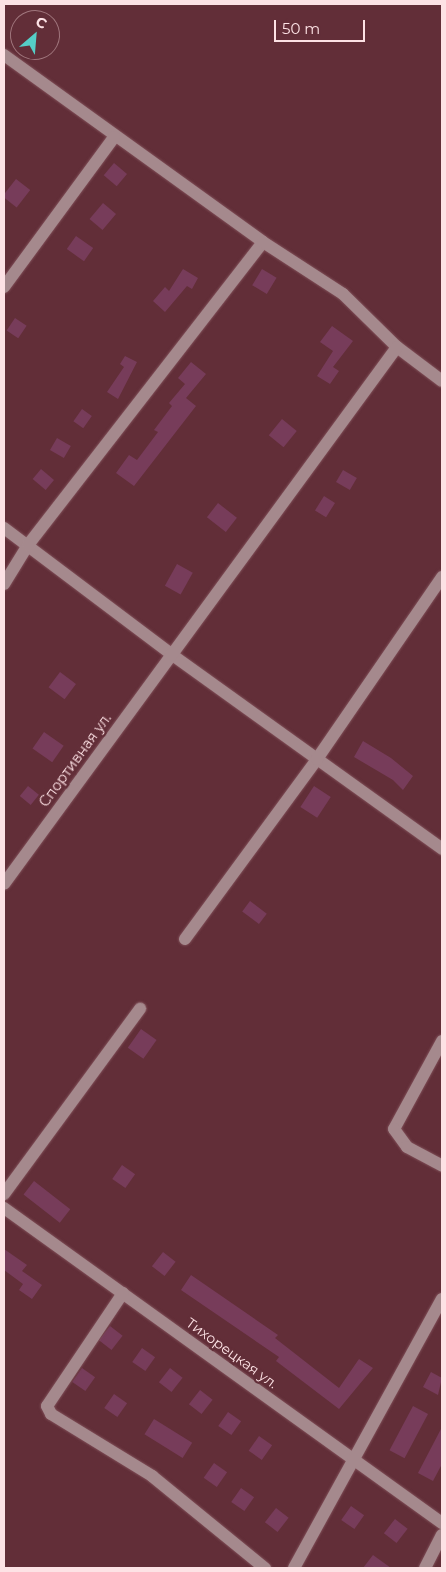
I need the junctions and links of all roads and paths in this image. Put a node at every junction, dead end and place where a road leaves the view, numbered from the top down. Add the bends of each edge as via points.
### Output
1 (4, 55) edge
2 (114, 137) junction
3 (263, 242) junction
4 (4, 287) edge
5 (398, 347) junction
6 (442, 380) edge
7 (4, 528) edge
8 (28, 545) junction
9 (442, 577) edge
10 (4, 584) edge
11 (171, 654) junction
12 (317, 759) junction
13 (442, 849) edge
14 (6, 877) edge
15 (185, 939) dead end
16 (140, 1008) dead end
17 (442, 1041) edge
18 (442, 1166) edge
19 (4, 1194) edge
20 (4, 1208) edge
21 (123, 1293) junction
22 (442, 1299) edge
23 (356, 1460) junction
24 (442, 1523) edge
25 (442, 1535) edge
26 (265, 1568) edge
27 (294, 1568) edge
28 (425, 1568) edge

1 - 2 street
2 - 3 street
2 - 4 street
3 - 5 street via 343,294
3 - 8 street
5 - 6 street
5 - 11 street, Спортивная ул.
7 - 8 street
8 - 10 street
8 - 11 street
9 - 12 street
11 - 12 street
11 - 14 street, Спортивная ул.
12 - 13 street
12 - 15 street
16 - 19 street
17 - 18 street via 394,1129 407,1147
20 - 21 street, Тихорецкая ул.
21 - 23 street, Тихорецкая ул.
21 - 26 street via 47,1406 51,1414 152,1476
22 - 23 street
23 - 24 street, Тихорецкая ул.
23 - 27 street
25 - 28 street

